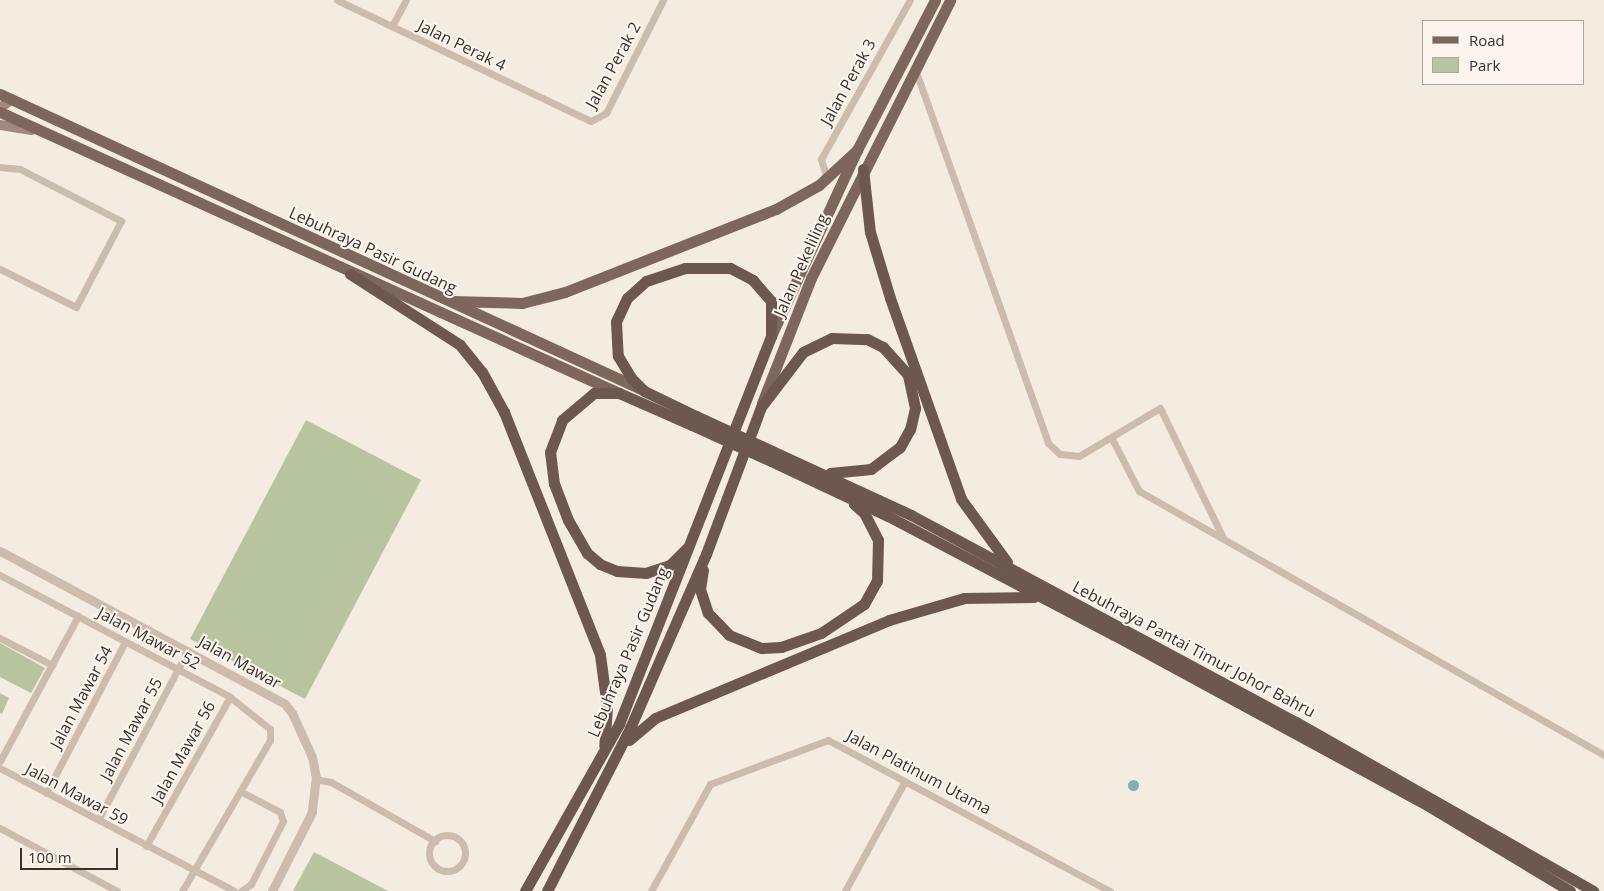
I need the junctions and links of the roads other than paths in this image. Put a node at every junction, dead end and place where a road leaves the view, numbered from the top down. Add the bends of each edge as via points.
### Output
1 (337, 0) edge
2 (406, 0) edge
3 (662, 0) edge
4 (910, 0) edge
5 (935, 0) edge
6 (950, 0) edge
7 (392, 26) junction
8 (915, 69) junction
9 (0, 94) edge
10 (11, 100) junction
11 (0, 110) edge
12 (575, 115) joint
13 (0, 125) edge
14 (40, 132) junction
15 (856, 150) junction
16 (125, 153) junction
17 (0, 167) edge
18 (118, 167) junction
19 (863, 169) junction
20 (827, 178) junction
21 (0, 269) edge
22 (350, 274) junction
23 (442, 300) junction
24 (771, 336) junction
25 (644, 391) junction
26 (619, 393) junction
27 (761, 407) junction
28 (694, 420) junction
29 (1112, 439) junction
30 (771, 456) junction
31 (816, 471) junction
32 (839, 494) junction
33 (1224, 538) junction
34 (692, 543) junction
35 (0, 550) edge
36 (706, 554) junction
37 (1017, 572) junction
38 (0, 575) edge
39 (1043, 598) junction
40 (78, 616) junction
41 (0, 638) edge
42 (125, 642) junction
43 (188, 650) junction
44 (52, 665) junction
45 (178, 669) junction
46 (230, 696) junction
47 (602, 753) junction
48 (1604, 755) edge
49 (616, 760) junction
50 (0, 761) edge
51 (0, 768) edge
52 (315, 779) junction
53 (905, 780) junction
54 (240, 791) junction
55 (46, 793) junction
56 (98, 820) junction
57 (0, 828) edge
58 (435, 841) junction
59 (146, 846) junction
60 (193, 872) junction
61 (117, 891) edge
62 (182, 891) edge
63 (234, 891) edge
64 (241, 891) edge
65 (272, 891) edge
66 (525, 891) edge
67 (547, 891) edge
68 (651, 891) edge
69 (844, 891) edge
70 (1110, 891) edge
71 (1570, 891) edge
72 (1592, 891) edge

1 - 7 street, Jalan Perak 4
2 - 7 street
3 - 12 street, Jalan Perak 2 via 603,117 590,121
4 - 20 street, Jalan Perak 3 via 821,159
5 - 15 main road, Jalan Pekeliling
6 - 8 main road, Jalan Pekeliling
7 - 12 street, Jalan Perak 4
8 - 19 main road, Jalan Pekeliling
8 - 29 street via 1048,443 1060,454 1079,456
9 - 10 main road, Lebuhraya Pasir Gudang
10 - 11 main road
10 - 16 main road, Lebuhraya Pasir Gudang
11 - 14 main road, Lebuhraya Pasir Gudang
13 - 14 main road
14 - 18 main road, Lebuhraya Pasir Gudang
15 - 20 main road
15 - 24 main road, Jalan Pekeliling
16 - 18 main road
16 - 23 main road, Lebuhraya Pasir Gudang
17 - 21 street via 20,169 121,221 76,307
18 - 22 main road, Lebuhraya Pasir Gudang
19 - 27 main road, Jalan Pekeliling via 811,278
19 - 37 highway via 870,232 961,499 981,531
20 - 23 main road via 776,209 565,292 512,304
22 - 26 main road, Lebuhraya Pasir Gudang
22 - 47 highway via 460,345 482,372 504,412 600,655 607,707
23 - 25 main road, Lebuhraya Pasir Gudang
24 - 25 highway via 771,301 741,272 700,266 652,278 624,302 615,333 622,365
24 - 34 highway, Lebuhraya Pasir Gudang
25 - 28 highway, Lebuhraya Pasir Gudang
26 - 28 highway, Lebuhraya Pasir Gudang
26 - 34 highway via 594,393 583,398 562,420 552,441 554,484 575,535 600,564 633,574 670,565
27 - 31 highway via 793,362 832,338 867,339 900,363 913,389 915,408 900,447 885,462 857,473
27 - 36 highway, Jalan Pekeliling
28 - 30 highway, Lebuhraya Pasir Gudang, bridge
29 - 33 street via 1134,488
29 - 33 street via 1160,408
30 - 31 highway, Lebuhraya Pantai Timur Johor Bahru
30 - 32 highway, Lebuhraya Pantai Timur Johor Bahru
31 - 37 highway, Lebuhraya Pantai Timur Johor Bahru
32 - 36 highway via 861,510 872,527 881,554 879,569 864,604 821,634 781,647 762,648 729,635 708,613 702,596
32 - 39 highway, Lebuhraya Pantai Timur Johor Bahru
33 - 48 street
34 - 47 highway, Lebuhraya Pasir Gudang via 619,724
35 - 43 street, Jalan Mawar
36 - 49 highway, Lebuhraya Pasir Gudang
37 - 72 highway, Lebuhraya Pantai Timur Johor Bahru via 1296,722
38 - 40 street, Jalan Mawar 52
39 - 49 highway via 983,595 941,602 889,620 655,718 639,728
39 - 71 highway, Lebuhraya Pantai Timur Johor Bahru via 1362,769
40 - 42 street, Jalan Mawar 52
40 - 44 street
41 - 44 street
42 - 45 street, Jalan Mawar 52
42 - 55 street, Jalan Mawar 54
43 - 45 street, Jalan Mawar 55
43 - 52 street, Jalan Mawar via 285,704 308,740
44 - 50 street
45 - 46 street, Jalan Mawar 52
45 - 56 street, Jalan Mawar 55
46 - 54 street, Jalan Mawar 52 via 267,725 270,740
46 - 59 street, Jalan Mawar 56
47 - 66 highway, Lebuhraya Pasir Gudang
49 - 67 highway, Lebuhraya Pasir Gudang
51 - 55 street, Jalan Mawar 59
52 - 58 street via 330,782
52 - 65 street, Jalan Mawar via 308,823
53 - 68 street, Jalan Platinum Utama via 828,740 715,780
53 - 69 street
53 - 70 street, Jalan Platinum Utama
54 - 60 street
54 - 64 street via 280,812 283,821 251,884
55 - 56 street, Jalan Mawar 59
56 - 59 street, Jalan Mawar 59
57 - 61 street
58 - 58 street via 430,853 433,866 445,872 456,869 465,846 449,835
59 - 60 street, Jalan Mawar 59
60 - 62 street
60 - 63 street, Jalan Mawar 59

